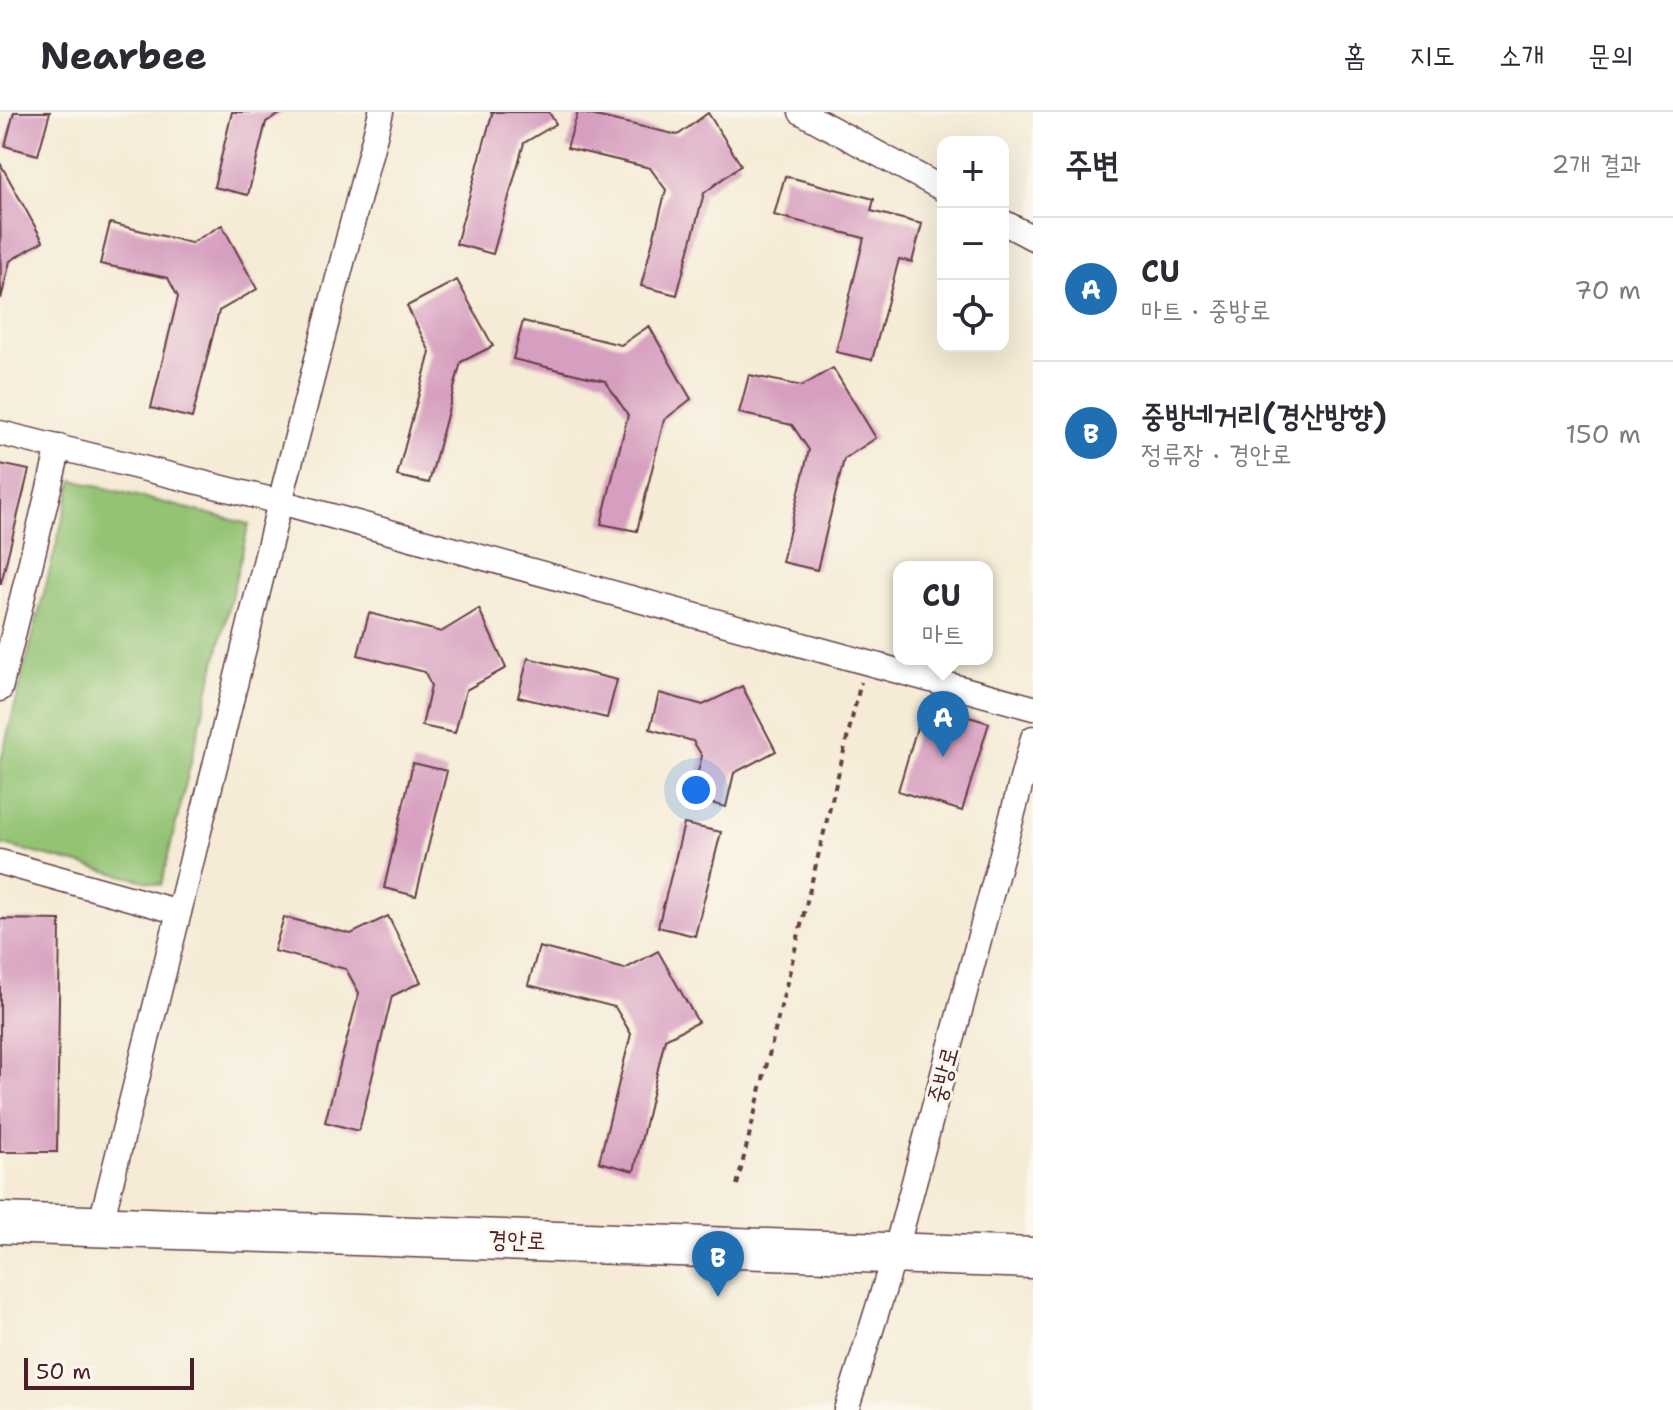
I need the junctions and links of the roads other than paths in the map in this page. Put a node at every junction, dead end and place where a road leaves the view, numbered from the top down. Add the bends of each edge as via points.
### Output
1 (381, 112) edge
2 (801, 112) edge
3 (937, 186) edge
4 (1009, 225) edge
5 (1033, 238) edge
6 (0, 433) edge
7 (59, 447) junction
8 (280, 502) junction
9 (0, 689) edge
10 (1033, 708) edge
11 (1033, 738) edge
12 (0, 862) edge
13 (179, 912) junction
14 (0, 1223) edge
15 (100, 1226) junction
16 (895, 1253) junction
17 (1033, 1258) edge
18 (846, 1410) edge

1 - 8 street
2 - 3 street
4 - 5 street
6 - 7 street
7 - 8 street
7 - 9 street
8 - 10 street
8 - 13 street
11 - 16 street, 중방로
12 - 13 street
13 - 15 street
14 - 15 main road, 경안로
15 - 16 main road, 경안로
16 - 17 main road, 경안로
16 - 18 street, 중방로

